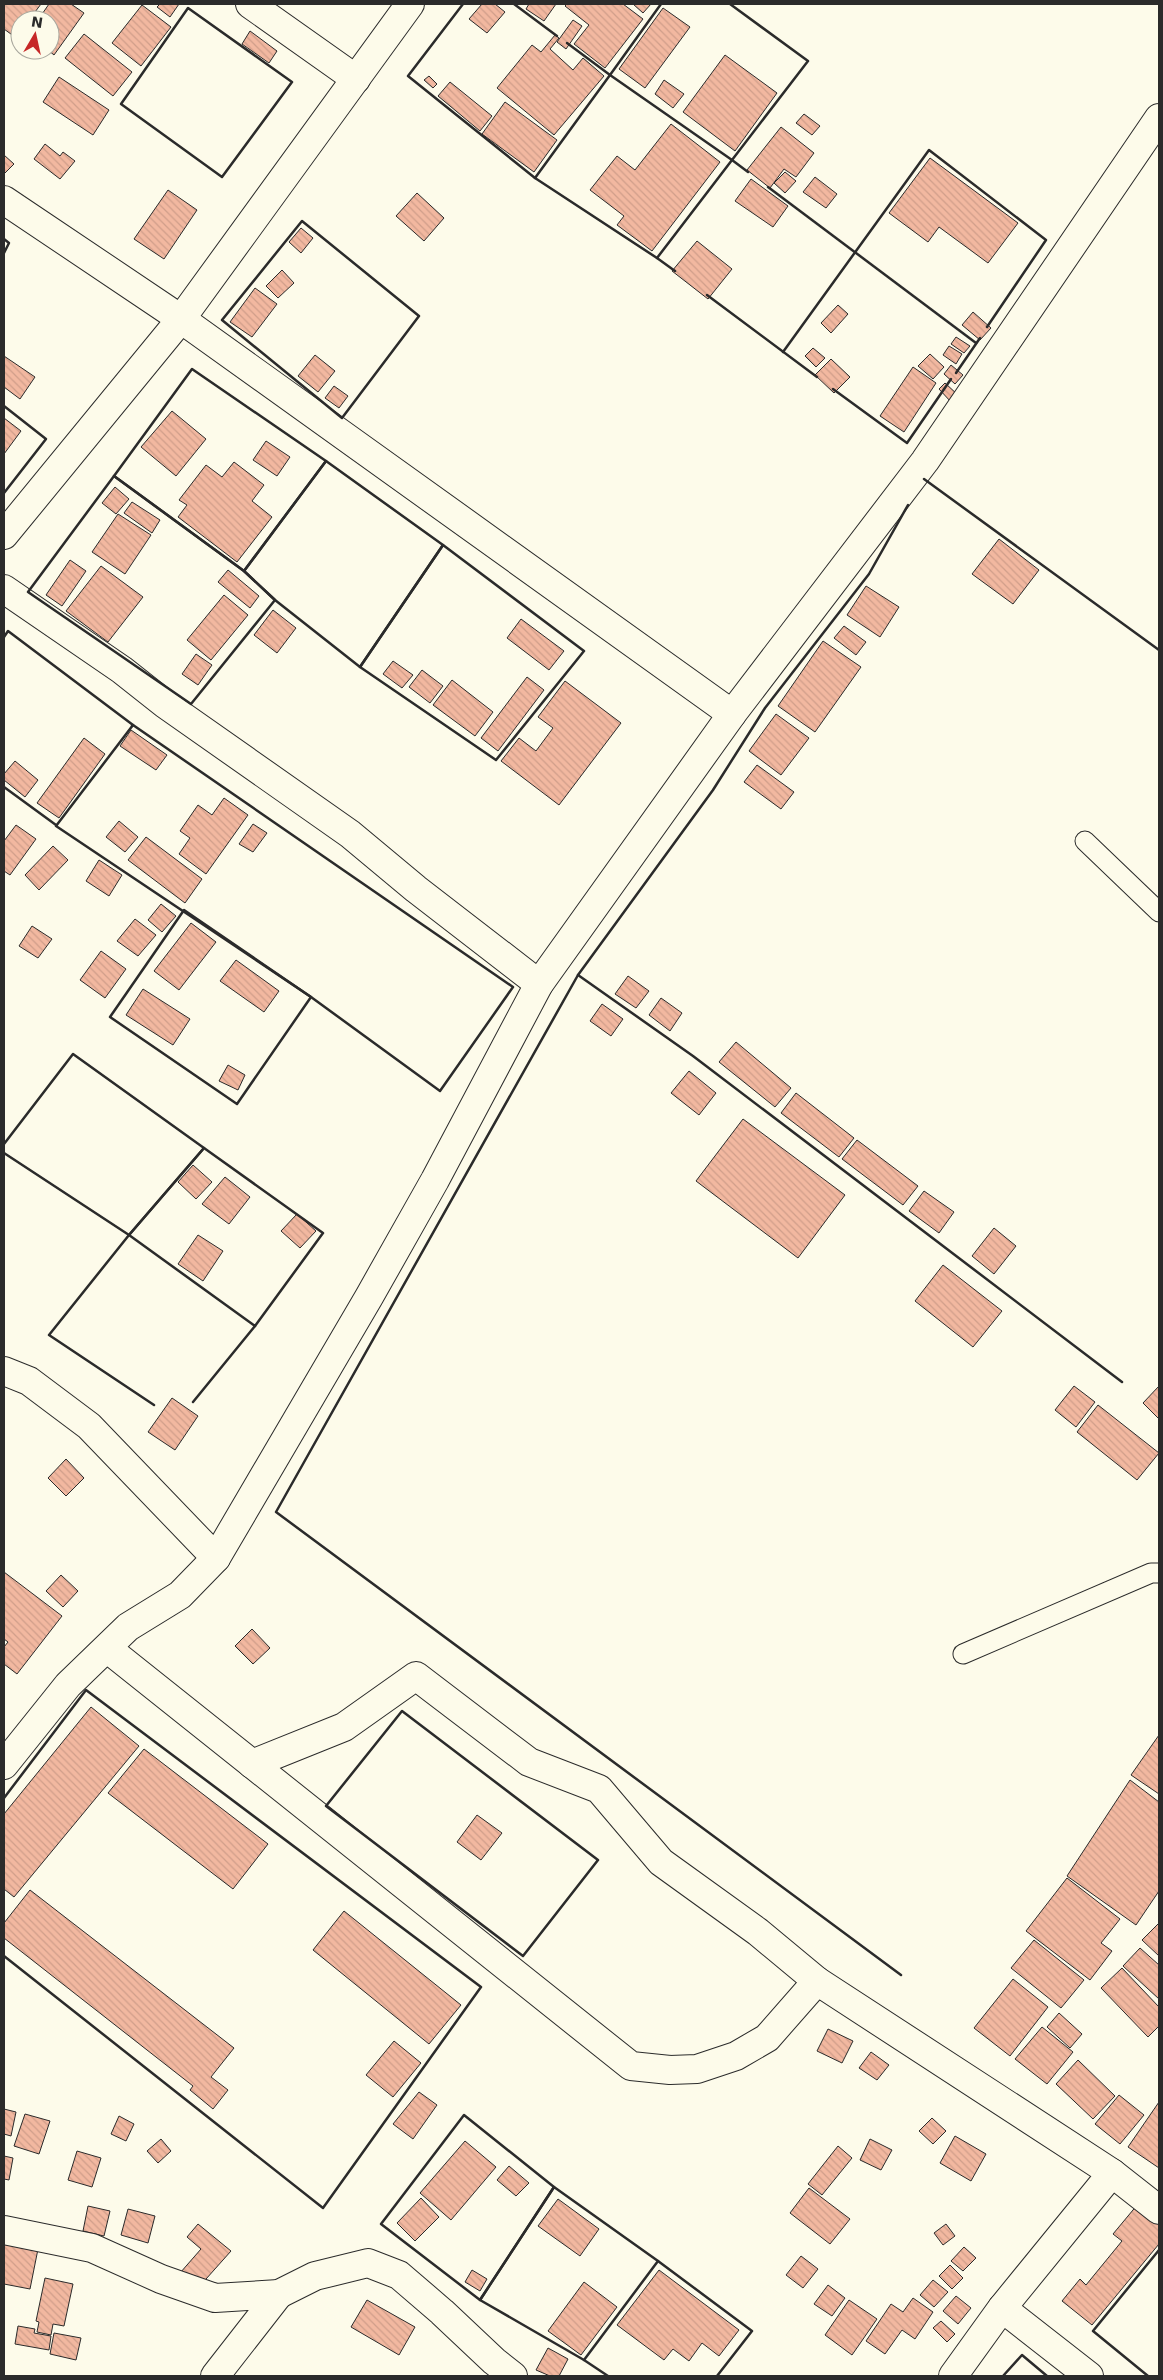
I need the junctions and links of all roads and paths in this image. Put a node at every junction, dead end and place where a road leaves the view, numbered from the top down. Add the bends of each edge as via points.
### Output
1 (250, 4) edge
2 (410, 4) edge
3 (356, 79) junction
4 (1159, 118) edge
5 (4, 200) edge
6 (181, 319) junction
7 (4, 535) edge
8 (4, 589) edge
9 (732, 714) junction
10 (1084, 841) dead end
11 (1159, 912) edge
12 (538, 984) junction
13 (4, 1370) edge
14 (216, 1558) junction
15 (1159, 1573) edge
16 (108, 1649) junction
17 (963, 1654) dead end
18 (252, 1764) junction
19 (4, 1765) edge
20 (817, 1981) junction
21 (1112, 2173) junction
22 (1159, 2210) edge
23 (4, 2230) edge
24 (279, 2294) junction
25 (1002, 2308) junction
26 (215, 2376) edge
27 (513, 2376) edge
28 (953, 2376) edge
29 (1089, 2376) edge

1 - 3 street
2 - 3 street
3 - 6 street
4 - 9 street via 925,461
5 - 6 street
6 - 7 street
6 - 9 street
8 - 12 street via 350,834
9 - 12 street
10 - 11 lane
12 - 14 street via 369,1298
13 - 14 street via 29,1381 89,1426
14 - 16 street via 180,1595 128,1627
15 - 17 lane via 1151,1573
16 - 18 street
16 - 19 street via 68,1684
18 - 20 street via 344,1727 416,1676 529,1762 600,1788 661,1862 758,1932
18 - 20 street via 631,2066 697,2069 736,2056 767,2038
20 - 21 street
21 - 22 street
21 - 25 street
23 - 24 street via 92,2248 161,2279 215,2298
24 - 26 street
24 - 27 street via 315,2276 368,2263 399,2275
25 - 28 street
25 - 29 street

